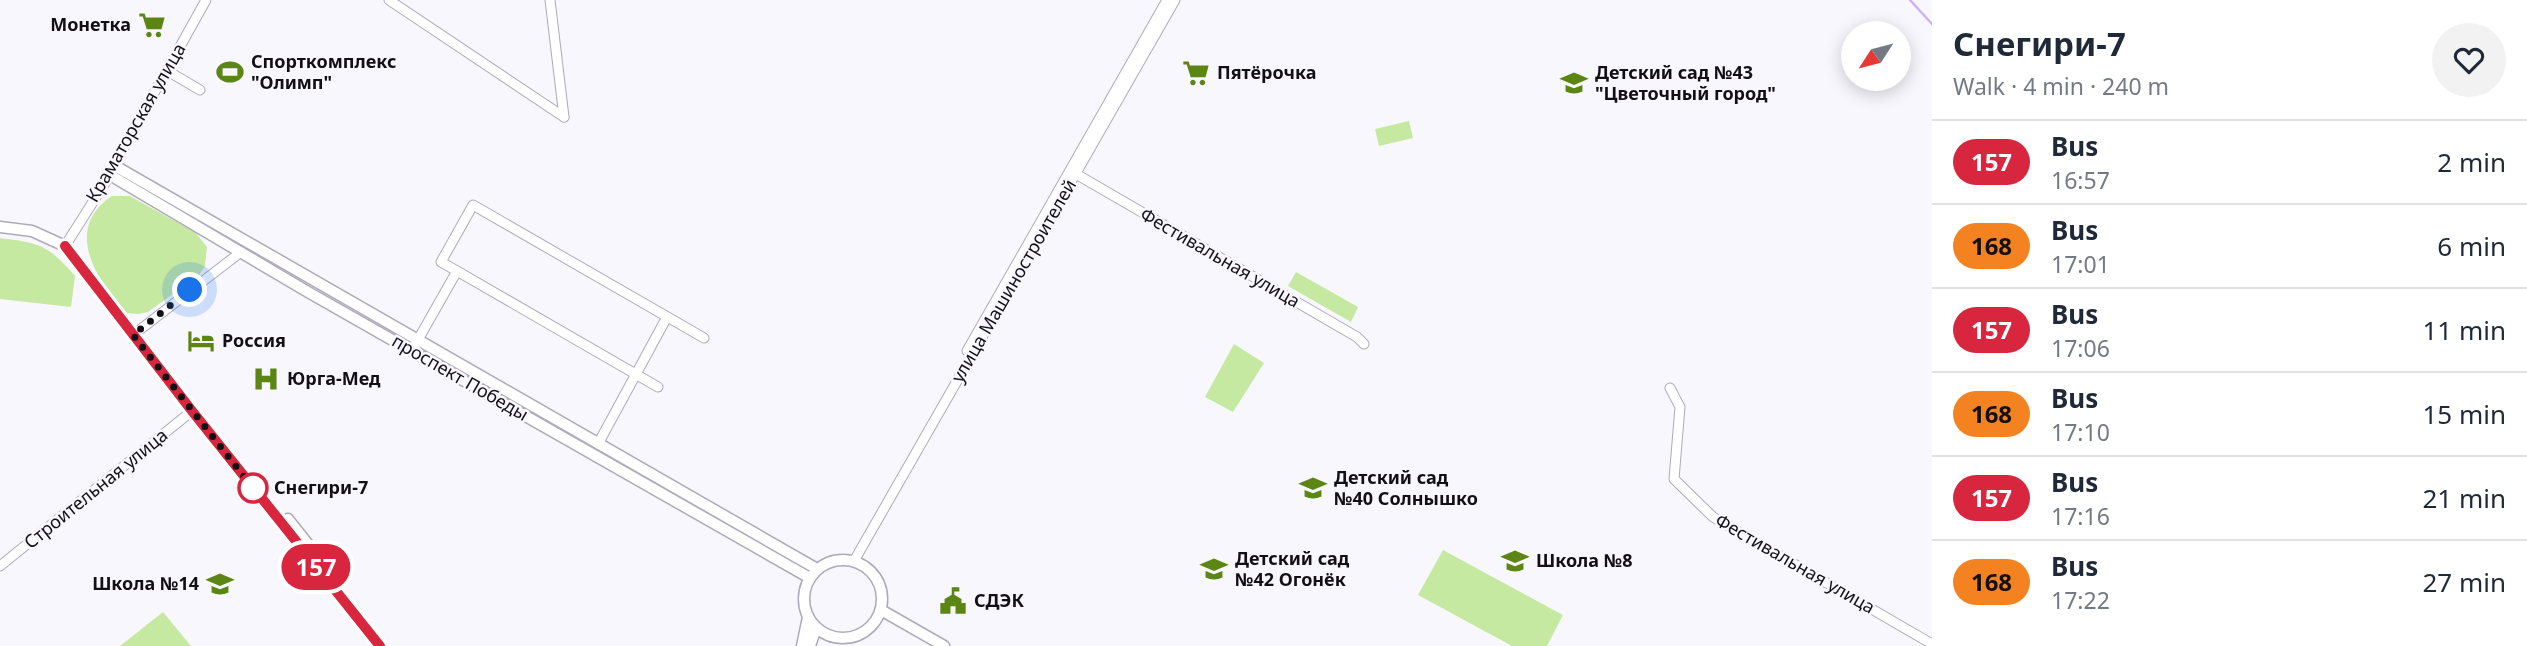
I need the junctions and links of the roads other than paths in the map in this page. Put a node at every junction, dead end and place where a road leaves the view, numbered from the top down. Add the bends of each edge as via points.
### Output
1 (206, 0) edge
2 (389, 0) edge
3 (550, 0) edge
4 (1167, 0) edge
5 (1175, 0) edge
6 (166, 70) junction
7 (200, 90) dead end
8 (113, 170) junction
9 (1076, 174) junction
10 (0, 227) edge
11 (65, 246) junction
12 (243, 247) junction
13 (457, 271) junction
14 (667, 317) junction
15 (135, 333) junction
16 (704, 338) dead end
17 (1364, 344) dead end
18 (415, 345) junction
19 (636, 374) junction
20 (658, 387) dead end
21 (1670, 388) dead end
22 (192, 411) junction
23 (598, 444) junction
24 (851, 561) junction
25 (0, 566) edge
26 (813, 574) junction
27 (880, 613) junction
28 (808, 617) junction
29 (816, 628) junction
30 (1932, 644) edge
31 (380, 646) edge
32 (388, 646) edge
33 (803, 646) edge
34 (810, 646) edge
35 (931, 646) edge
36 (944, 646) edge

1 - 6 street, Краматорская улица
2 - 3 street via 564,117
4 - 24 street
5 - 9 street, улица Машиностроителей
6 - 7 street
6 - 8 street, Краматорская улица
8 - 11 street, Краматорская улица
8 - 12 main road, проспект Победы
9 - 17 street, Фестивальная улица
9 - 24 street, улица Машиностроителей
10 - 11 main road via 32,231
11 - 15 main road
12 - 15 street
12 - 18 main road, проспект Победы
13 - 14 street via 441,262 473,205
13 - 18 street
13 - 19 street
14 - 16 street
14 - 19 street
15 - 22 main road
15 - 32 main road
18 - 23 main road
18 - 26 main road, проспект Победы
19 - 20 street
19 - 23 street
21 - 30 street, Фестивальная улица via 1680,407 1674,479 1698,504
22 - 25 street, Строительная улица
22 - 31 main road
23 - 26 main road
24 - 26 main road via 827,563
24 - 27 main road via 873,573 879,583
26 - 28 main road via 805,591
27 - 29 main road via 873,626 851,638 826,635
27 - 35 main road
27 - 36 main road
28 - 29 main road
28 - 33 main road
29 - 34 main road

